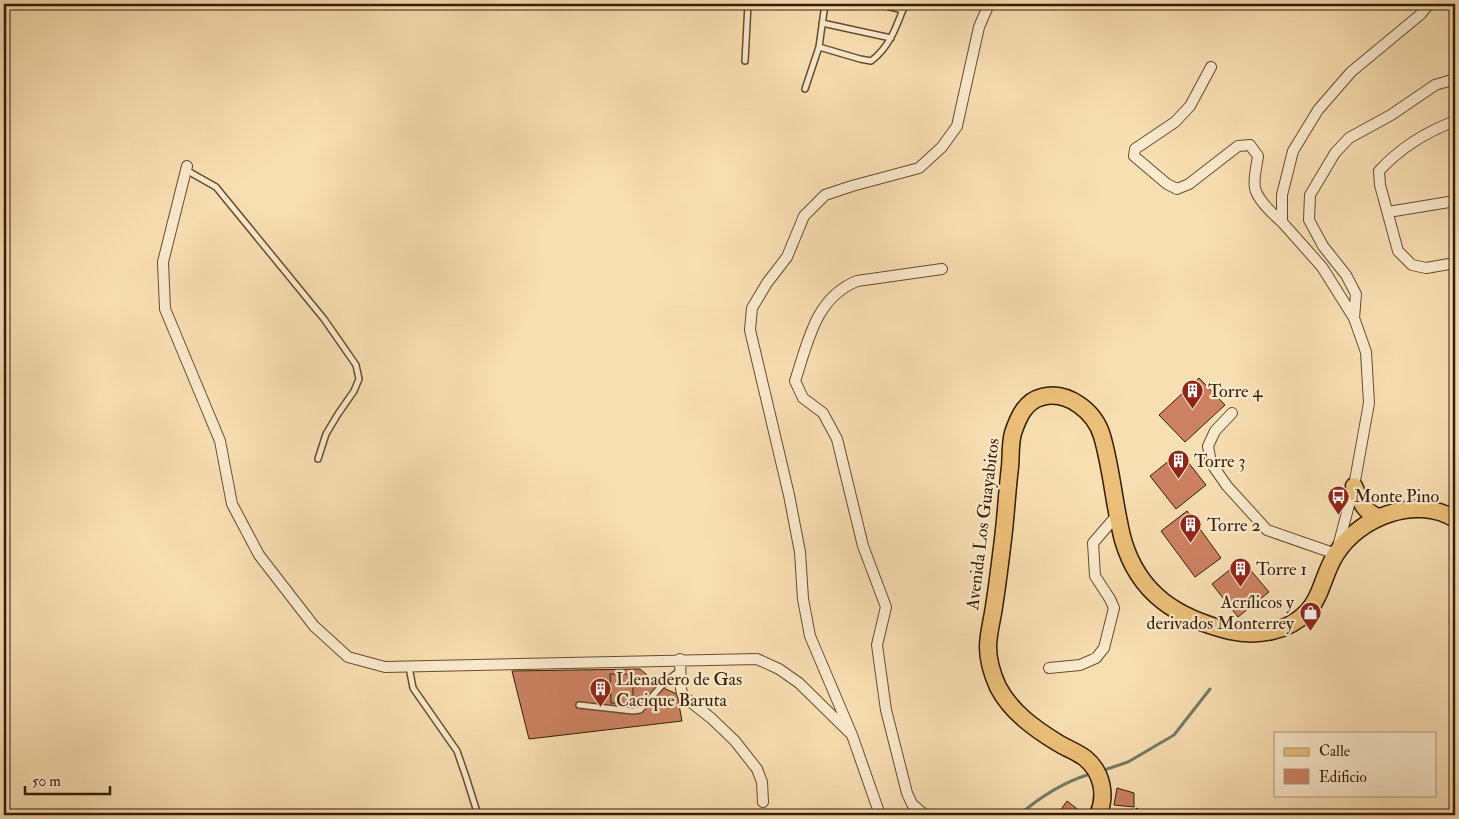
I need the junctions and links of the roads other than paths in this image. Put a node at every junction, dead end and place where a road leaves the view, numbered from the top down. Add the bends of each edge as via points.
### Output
1 (748, 4) edge
2 (825, 4) edge
3 (878, 4) edge
4 (905, 4) edge
5 (989, 4) edge
6 (1429, 4) edge
7 (903, 10) junction
8 (822, 23) junction
9 (891, 38) junction
10 (819, 47) junction
11 (745, 61) dead end
12 (1212, 67) dead end
13 (1455, 79) edge
14 (805, 89) dead end
15 (1455, 120) edge
16 (186, 168) joint
17 (1455, 201) edge
18 (1388, 212) junction
19 (1282, 222) junction
20 (1455, 263) edge
21 (942, 269) dead end
22 (1354, 318) junction
23 (1232, 413) dead end
24 (318, 460) dead end
25 (1354, 486) junction
26 (1118, 514) junction
27 (1378, 517) junction
28 (1455, 518) edge
29 (1336, 554) junction
30 (680, 659) junction
31 (408, 666) junction
32 (1048, 668) dead end
33 (679, 671) junction
34 (579, 705) dead end
35 (1455, 716) edge
36 (1455, 732) edge
37 (852, 735) junction
38 (763, 802) dead end
39 (478, 815) edge
40 (880, 815) edge
41 (925, 815) edge
42 (1098, 815) edge

1 - 11 lane
2 - 8 lane
3 - 7 lane
4 - 7 lane
5 - 37 street via 978,27 957,126 942,147 919,168 825,195 804,216 787,257 752,308 750,330 789,495 810,636
6 - 19 street via 1351,72 1318,110 1293,151 1282,195
7 - 9 lane
8 - 9 lane
8 - 10 lane
9 - 10 lane via 871,61
10 - 14 lane
12 - 19 street via 1190,106 1174,122 1135,149 1134,156 1177,189 1189,184 1238,146 1250,145 1258,156 1255,187
13 - 22 street via 1435,84 1349,138 1310,195 1309,220 1356,294
15 - 18 street via 1415,140 1391,157 1379,171
16 - 24 lane via 216,187 324,319 356,366 359,379 326,434
16 - 31 street via 163,262 165,309 220,441 232,504 259,555 314,626 348,657 385,667
17 - 18 street
18 - 20 street via 1398,251 1412,265 1426,268
19 - 22 street via 1322,267
21 - 41 street via 857,281 846,286 829,300 812,327 795,380 803,398 823,414 837,440 863,546 886,608 877,645 886,710 907,794 912,804
22 - 25 street via 1366,352 1368,403
23 - 29 street via 1208,446 1211,463 1227,486 1267,530
25 - 27 main road via 1362,506
25 - 29 street
26 - 29 main road, Avenida Los Guayabitos via 1134,566 1158,598 1197,622 1234,632 1270,632 1295,622 1309,610
26 - 32 street via 1093,543 1095,576 1114,608 1104,648 1096,658 1080,665
26 - 42 main road, Avenida Los Guayabitos via 1100,428 1092,417 1072,400 1058,396 1029,402 1012,435 988,647 998,686 1007,702 1038,730 1085,758 1096,770 1102,792
27 - 28 main road, Avenida Los Guayabitos via 1413,510 1441,512
27 - 29 main road, Avenida Los Guayabitos via 1361,528
30 - 31 street
30 - 33 street
30 - 37 street via 757,658 799,683
31 - 39 lane via 413,688 457,751
33 - 34 lane via 640,710
33 - 38 street via 683,696 735,742 757,769 762,782
35 - 36 street
37 - 40 street

